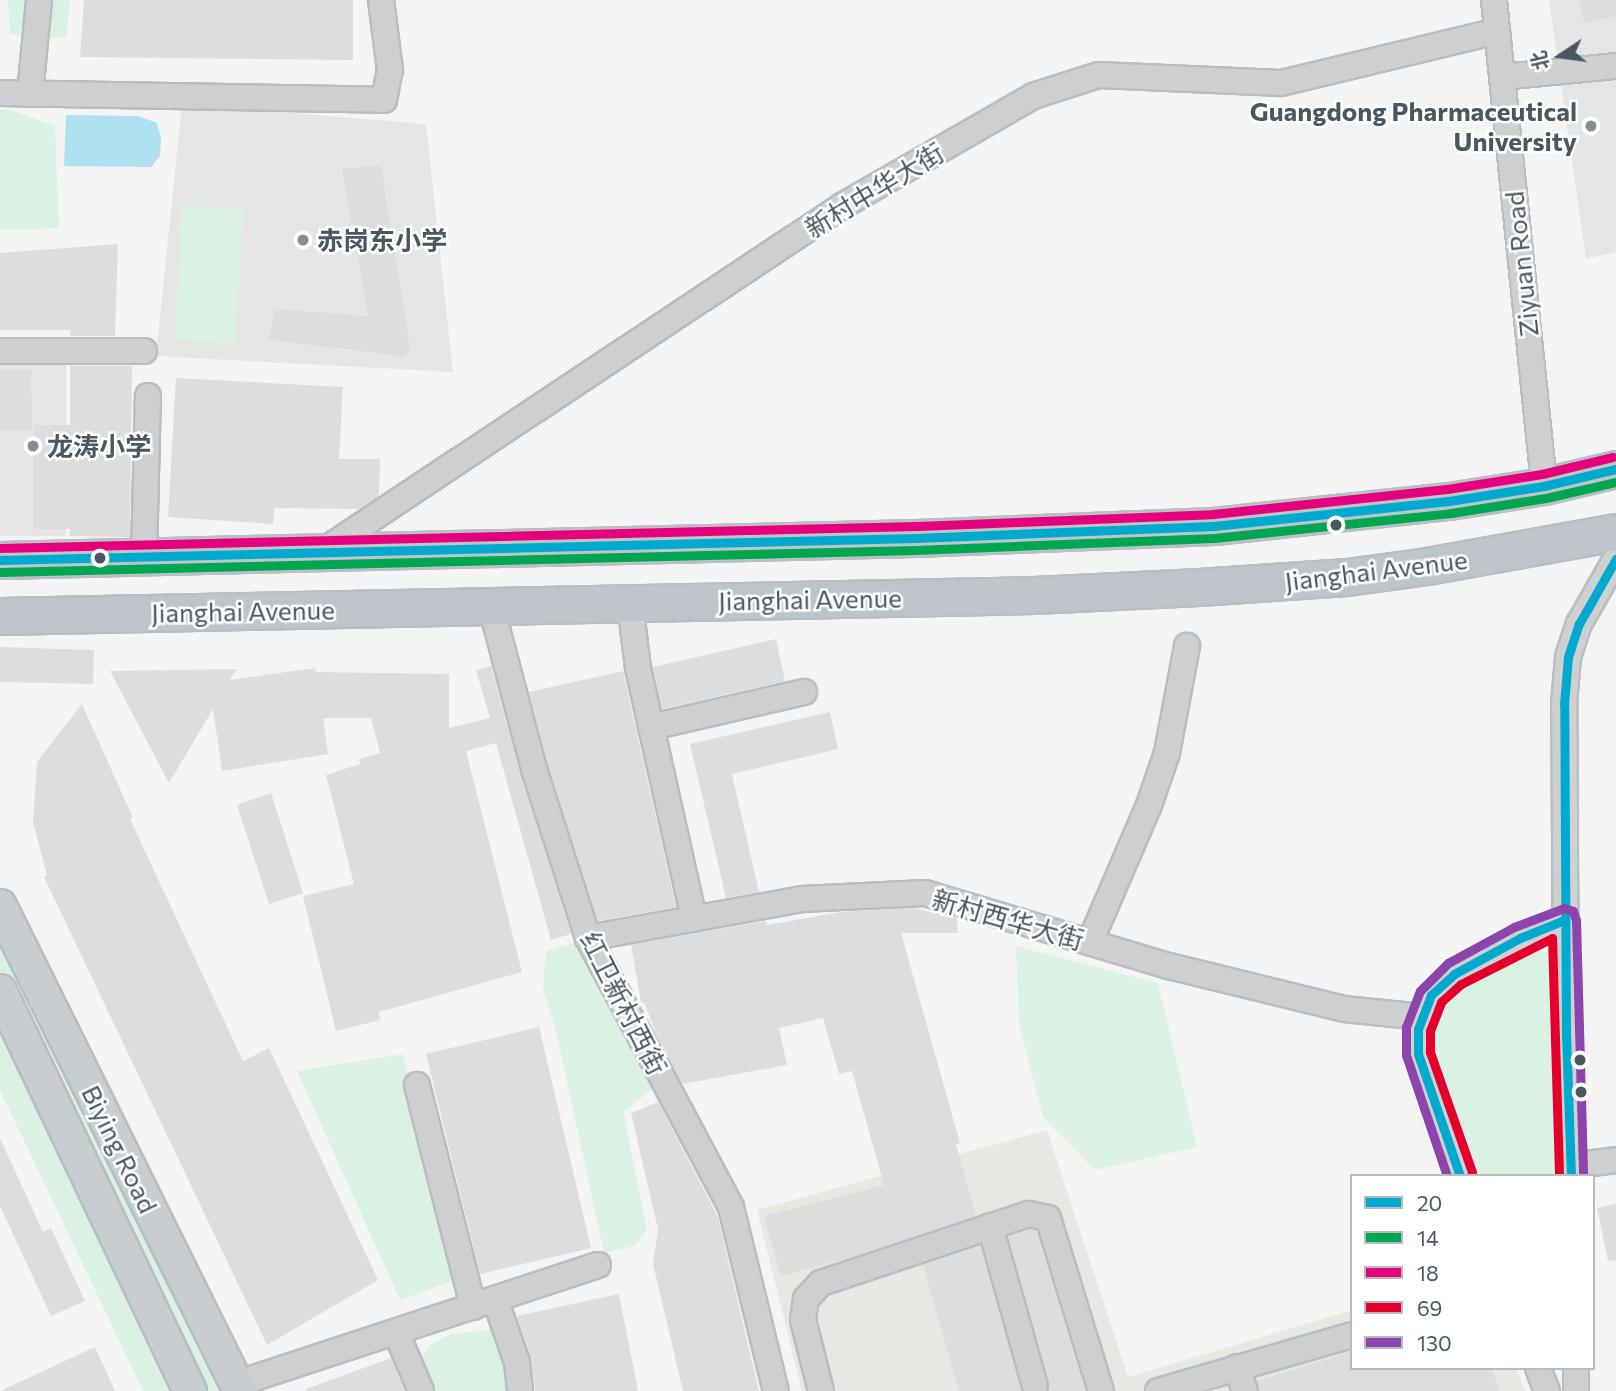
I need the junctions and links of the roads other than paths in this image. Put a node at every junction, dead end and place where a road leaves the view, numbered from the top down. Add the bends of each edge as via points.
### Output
1 (39, 0) edge
2 (381, 0) edge
3 (1494, 0) edge
4 (1497, 32) junction
5 (1616, 66) edge
6 (1502, 77) junction
7 (0, 93) edge
8 (30, 94) junction
9 (0, 351) edge
10 (144, 351) dead end
11 (148, 396) dead end
12 (1616, 469) edge
13 (1544, 486) junction
14 (1616, 532) edge
15 (323, 551) junction
16 (144, 557) junction
17 (1616, 559) edge
18 (0, 560) edge
19 (630, 603) junction
20 (491, 606) junction
21 (0, 616) edge
22 (1187, 646) dead end
23 (804, 692) dead end
24 (651, 727) junction
25 (0, 906) edge
26 (694, 919) junction
27 (1564, 920) junction
28 (588, 937) junction
29 (1090, 942) junction
30 (0, 992) edge
31 (1423, 1017) junction
32 (417, 1085) dead end
33 (1616, 1160) edge
34 (1571, 1171) edge
35 (1459, 1174) edge
36 (990, 1226) junction
37 (598, 1265) dead end
38 (484, 1303) junction
39 (396, 1332) junction
40 (1350, 1336) edge
41 (1237, 1367) junction
42 (1539, 1370) edge
43 (1576, 1370) edge
44 (1035, 1387) dead end
45 (238, 1388) edge
46 (190, 1391) edge
47 (421, 1391) edge
48 (520, 1391) edge
49 (776, 1391) edge
50 (821, 1391) edge
51 (1101, 1391) edge
52 (1158, 1391) edge
53 (1245, 1391) edge
54 (1547, 1391) edge
55 (1576, 1391) edge

1 - 8 street
2 - 8 street via 390,70 384,100
3 - 4 street, Ziyuan Road
4 - 6 street, Ziyuan Road
4 - 15 street, 新村中华大街 via 1281,83 1099,75 1032,96 842,206
5 - 6 street
6 - 13 street, Ziyuan Road
7 - 8 street
9 - 10 street
11 - 16 street
12 - 13 highway
13 - 15 highway via 1357,513 1201,527
14 - 19 highway, Jianghai Avenue via 1333,578 1034,595
15 - 16 highway
16 - 18 highway
17 - 27 street via 1587,607 1568,657
19 - 20 highway, Jianghai Avenue
19 - 24 street
20 - 21 highway, Jianghai Avenue
20 - 28 street, 红卫新村西街 via 535,772
22 - 29 street via 1167,753
23 - 24 street
24 - 26 street
25 - 45 main road, Biying Road
26 - 28 street, 新村西华大街
26 - 29 street, 新村西华大街 via 802,900 925,893
27 - 31 street via 1454,974 1431,995
27 - 34 street
28 - 49 street, 红卫新村西街 via 731,1207
29 - 31 street, 新村西华大街 via 1344,1009
30 - 46 main road, Biying Road
31 - 35 street via 1418,1054
32 - 38 street
33 - 34 street
36 - 44 street
36 - 50 street via 837,1277 812,1291 803,1320
36 - 51 street via 1029,1214 1048,1218
37 - 38 street
38 - 39 street
38 - 48 street via 517,1362
39 - 45 street
39 - 47 street
40 - 41 street
41 - 52 street
41 - 53 street
42 - 54 street
43 - 55 street

